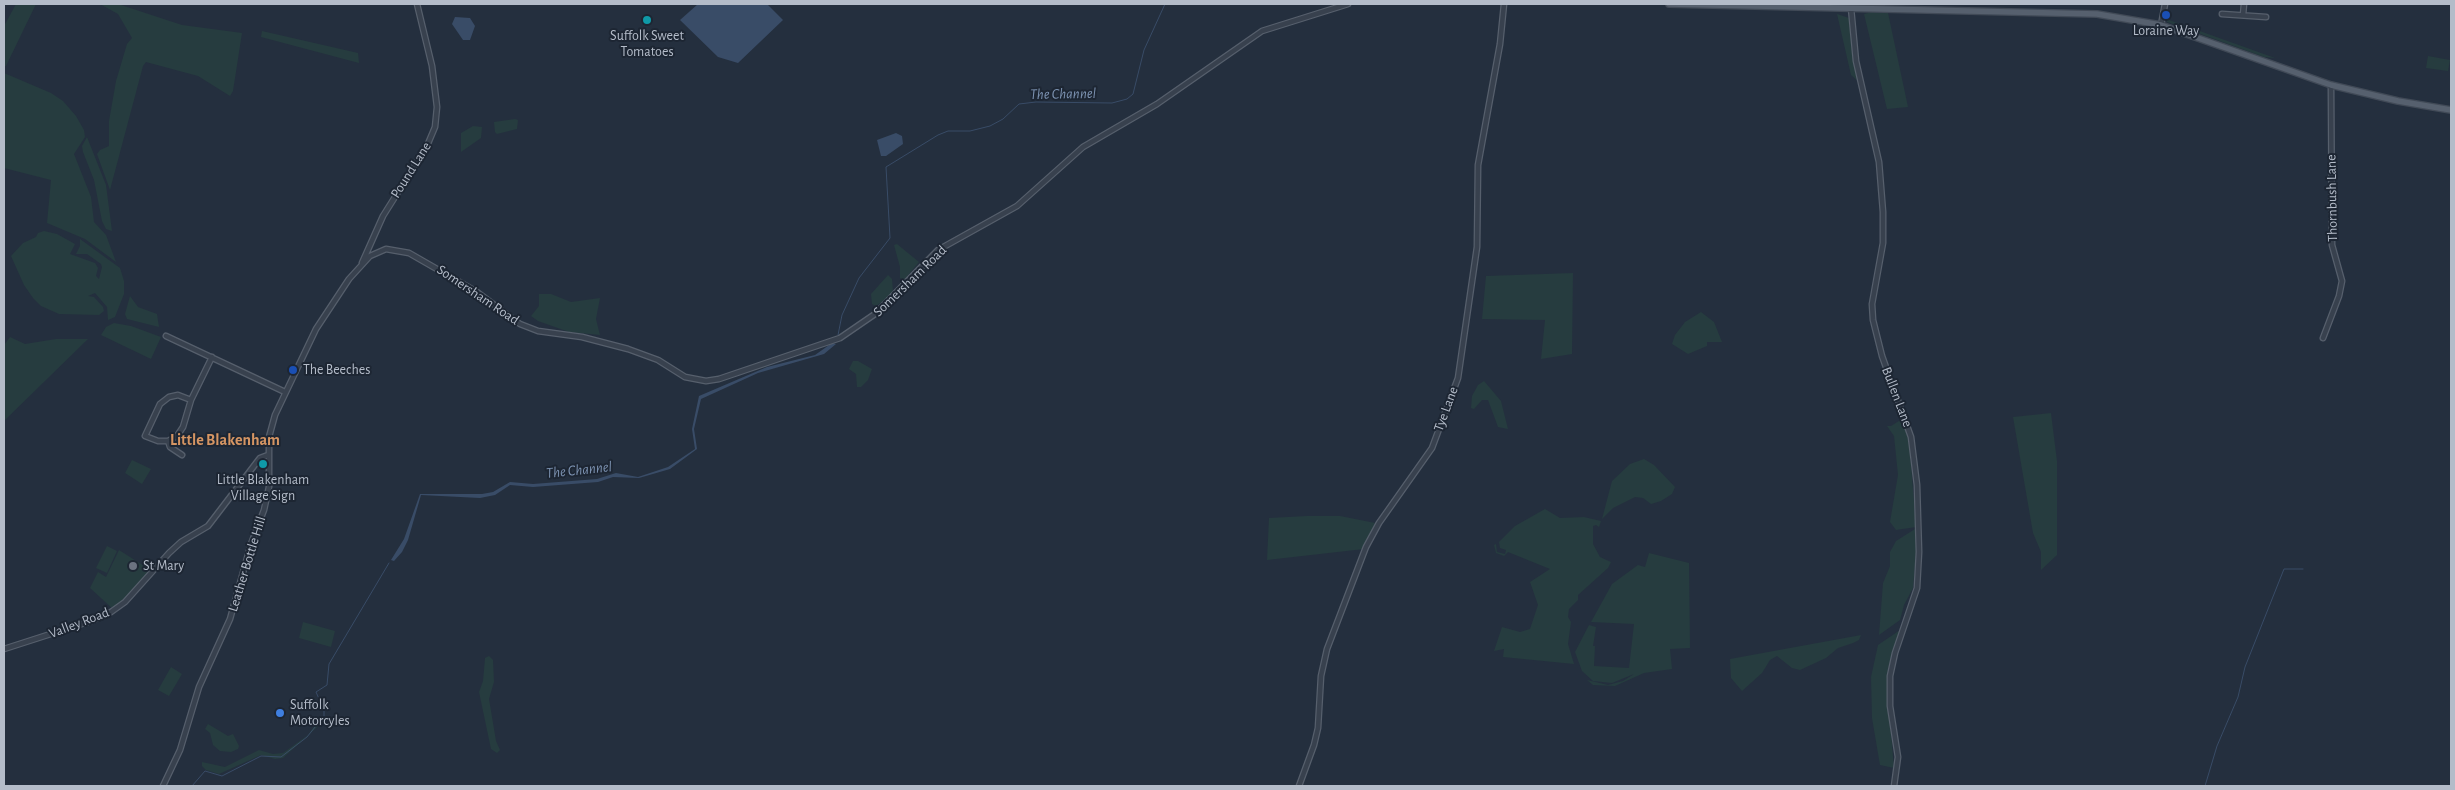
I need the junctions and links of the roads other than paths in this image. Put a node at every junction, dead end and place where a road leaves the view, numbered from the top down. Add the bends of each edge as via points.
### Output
1 (417, 4) edge
2 (1348, 4) edge
3 (1504, 4) edge
4 (1670, 4) edge
5 (2165, 4) edge
6 (2244, 4) edge
7 (1851, 8) junction
8 (2222, 14) dead end
9 (2243, 15) junction
10 (2266, 17) dead end
11 (2161, 25) junction
12 (2331, 85) junction
13 (2451, 110) edge
14 (370, 243) junction
15 (379, 251) junction
16 (362, 264) junction
17 (166, 336) dead end
18 (2323, 338) dead end
19 (212, 357) junction
20 (285, 392) junction
21 (191, 400) junction
22 (168, 441) junction
23 (182, 455) dead end
24 (268, 455) junction
25 (4, 649) edge
26 (163, 786) edge
27 (1299, 786) edge
28 (1894, 786) edge

1 - 14 street, Pound Lane via 432,66 437,108 435,127
2 - 15 street, Somersham Road via 1262,31 1157,104 1083,147 1017,206 938,250 875,314 840,338 719,379 706,381 685,377 658,360 628,348 527,327 419,257 401,250
3 - 27 street, Tye Lane via 1478,165 1477,247 1458,378 1432,448 1366,547 1327,649 1321,676 1318,728
4 - 7 main road
5 - 11 street
6 - 9 street
7 - 11 main road via 2073,12
7 - 28 street, Bullen Lane via 1856,61 1878,162 1883,212 1884,234 1872,304 1873,320 1882,356 1911,437 1917,485 1917,588 1895,652 1890,684 1898,757
8 - 9 street
9 - 10 street
11 - 12 main road
12 - 13 main road
12 - 18 street, Thornbush Lane via 2332,245 2342,281
14 - 15 street
14 - 16 street, Pound Lane
15 - 16 street
16 - 20 street, Leather Bottle Hill via 316,329
17 - 19 street
19 - 20 street
19 - 21 street
20 - 24 street, Leather Bottle Hill via 270,432
21 - 22 street via 183,427
21 - 22 street via 178,395 160,404 145,436
22 - 23 street via 170,447
24 - 25 street, Valley Road via 260,458 208,526 181,542 112,612
24 - 26 street, Leather Bottle Hill via 266,502 234,607 199,688 180,750

